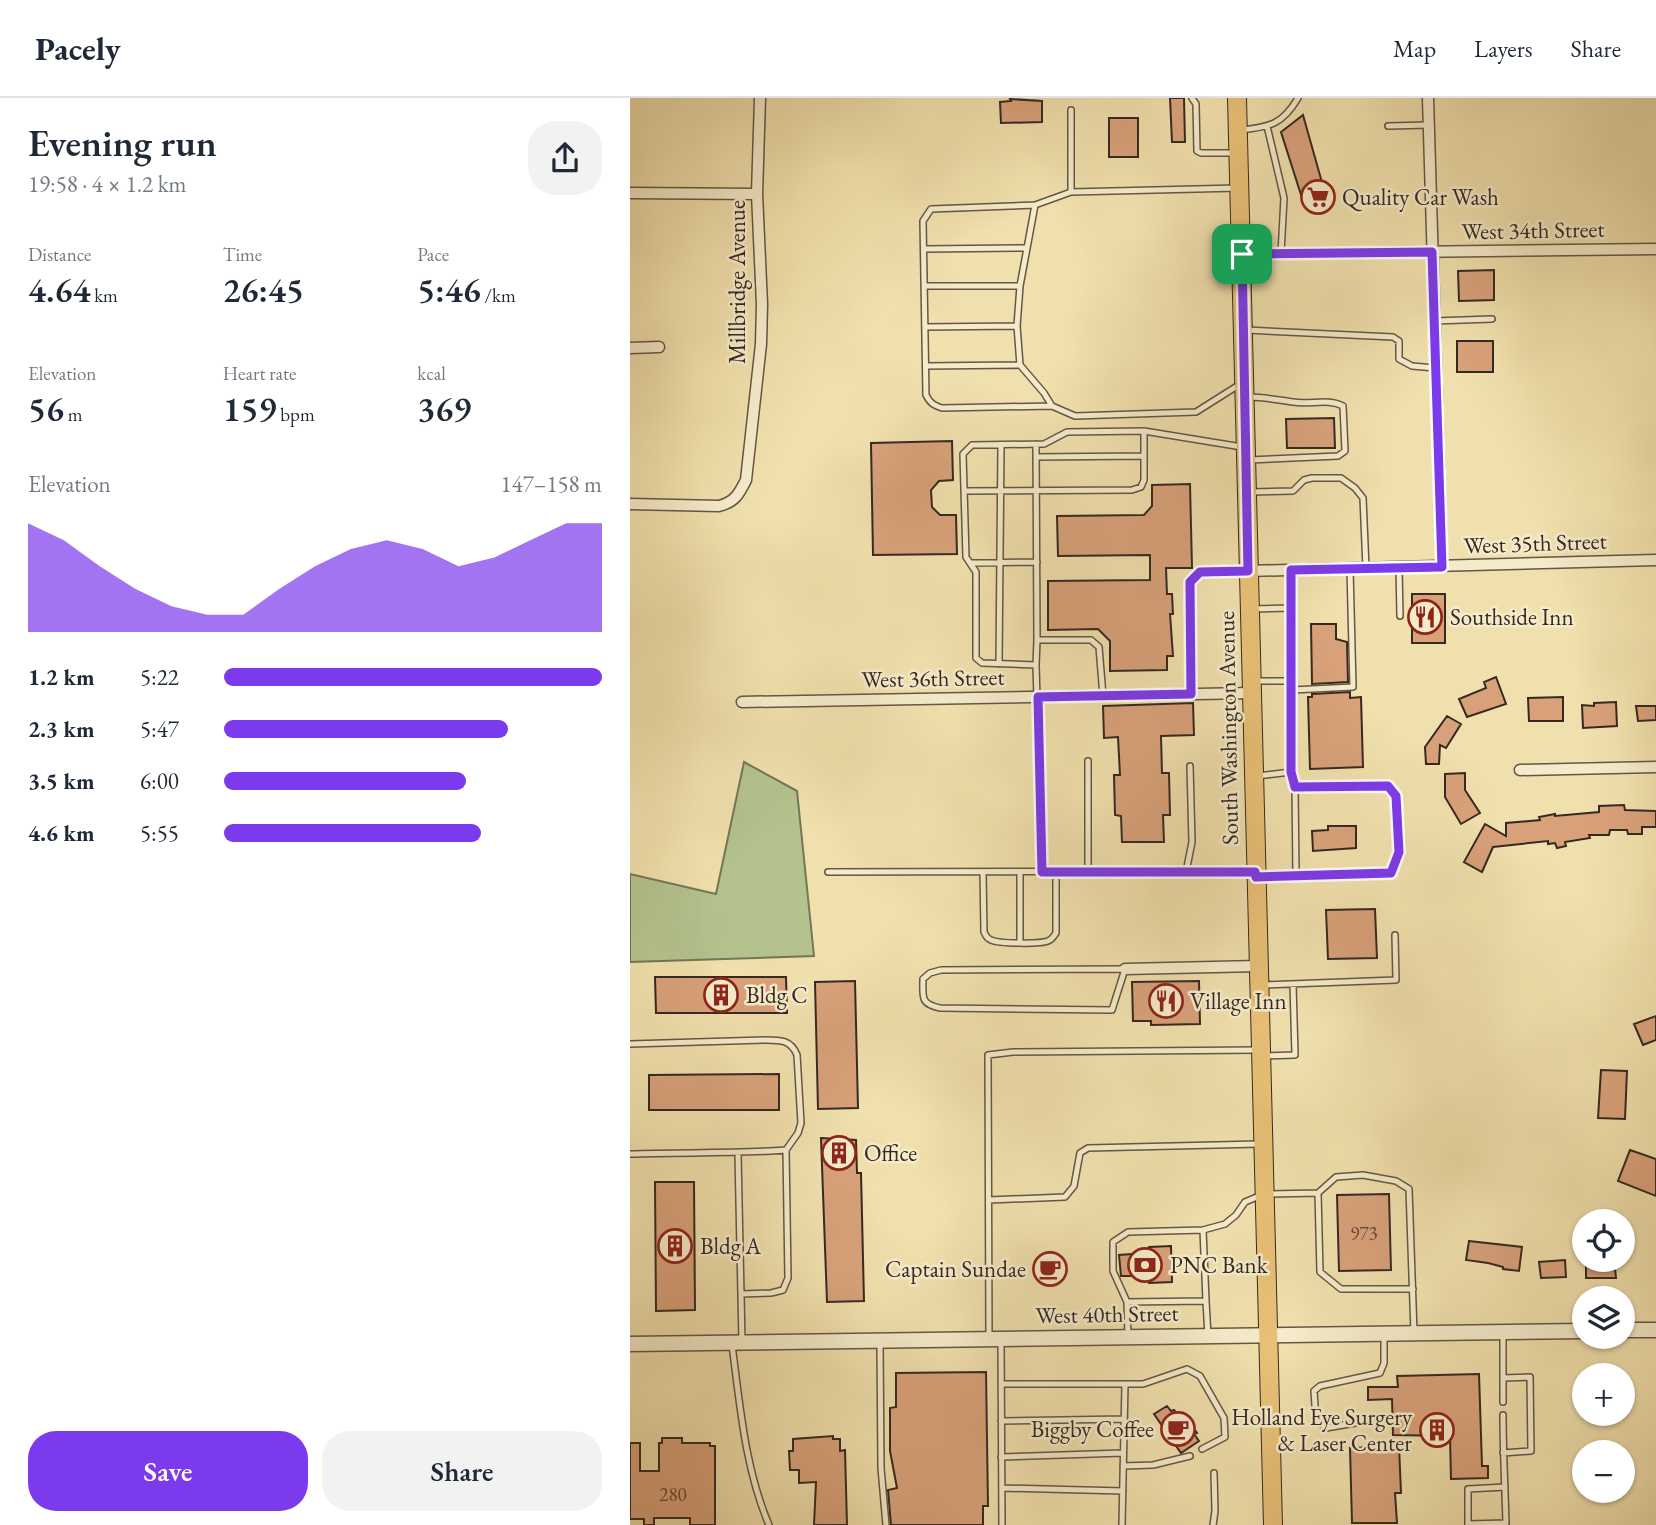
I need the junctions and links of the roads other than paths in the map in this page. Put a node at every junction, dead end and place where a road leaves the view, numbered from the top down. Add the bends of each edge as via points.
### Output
1 (760, 98) edge
2 (1192, 98) edge
3 (1237, 98) edge
4 (1298, 98) edge
5 (1428, 98) edge
6 (1071, 110) dead end
7 (1429, 125) junction
8 (1267, 126) junction
9 (1388, 126) dead end
10 (1238, 130) junction
11 (1238, 153) junction
12 (1240, 188) junction
13 (1071, 192) junction
14 (630, 193) edge
15 (757, 194) junction
16 (1035, 205) junction
17 (1026, 248) junction
18 (924, 249) junction
19 (1656, 249) edge
20 (1432, 252) junction
21 (1281, 253) junction
22 (1242, 254) junction
23 (925, 286) junction
24 (1020, 286) junction
25 (1492, 319) dead end
26 (1434, 321) junction
27 (1017, 326) junction
28 (925, 327) junction
29 (1243, 330) junction
30 (659, 347) dead end
31 (630, 348) edge
32 (1020, 365) junction
33 (926, 366) junction
34 (1436, 368) junction
35 (1244, 389) junction
36 (1052, 406) junction
37 (1144, 431) junction
38 (1036, 444) junction
39 (1001, 445) junction
40 (1246, 454) junction
41 (1144, 456) junction
42 (1036, 457) junction
43 (1036, 490) junction
44 (964, 491) junction
45 (1000, 491) junction
46 (1247, 492) junction
47 (630, 504) edge
48 (1656, 560) edge
49 (1037, 562) junction
50 (970, 563) junction
51 (1000, 563) junction
52 (1442, 567) junction
53 (1366, 568) junction
54 (1399, 568) junction
55 (1350, 569) junction
56 (1291, 570) junction
57 (1248, 571) junction
58 (1290, 608) junction
59 (1249, 609) junction
60 (1399, 616) dead end
61 (1037, 640) junction
62 (999, 664) junction
63 (1036, 665) junction
64 (1292, 681) junction
65 (1252, 687) junction
66 (1292, 690) junction
67 (1191, 694) junction
68 (1103, 696) junction
69 (1038, 697) junction
70 (741, 702) dead end
71 (1088, 761) dead end
72 (1190, 766) dead end
73 (1656, 767) edge
74 (1520, 770) dead end
75 (1291, 772) junction
76 (1254, 776) junction
77 (1295, 787) junction
78 (828, 872) dead end
79 (983, 872) junction
80 (1020, 872) junction
81 (1042, 872) junction
82 (1056, 872) junction
83 (1088, 872) junction
84 (1186, 872) junction
85 (1256, 874) junction
86 (1296, 875) junction
87 (1395, 935) dead end
88 (1020, 942) junction
89 (1258, 966) junction
90 (1125, 969) junction
91 (1293, 984) junction
92 (1258, 985) junction
93 (630, 1044) edge
94 (1260, 1053) junction
95 (1263, 1144) junction
96 (786, 1150) junction
97 (630, 1154) edge
98 (738, 1154) junction
99 (1318, 1193) junction
100 (1264, 1194) junction
101 (989, 1200) junction
102 (1203, 1230) junction
103 (1413, 1289) junction
104 (741, 1294) junction
105 (1206, 1301) junction
106 (1128, 1303) junction
107 (1635, 1330) edge
108 (1656, 1330) edge
109 (1572, 1331) edge
110 (1503, 1332) junction
111 (1384, 1333) junction
112 (1414, 1333) junction
113 (1268, 1335) junction
114 (1208, 1336) junction
115 (1128, 1337) junction
116 (995, 1338) junction
117 (880, 1340) junction
118 (737, 1342) junction
119 (630, 1344) edge
120 (1503, 1378) junction
121 (1001, 1384) junction
122 (1125, 1384) junction
123 (1503, 1402) dead end
124 (1503, 1415) dead end
125 (1124, 1419) junction
126 (1373, 1420) dead end
127 (1001, 1421) junction
128 (1202, 1449) dead end
129 (1123, 1453) junction
130 (1503, 1453) junction
131 (1191, 1456) dead end
132 (1002, 1457) junction
133 (1123, 1466) junction
134 (1214, 1474) dead end
135 (1505, 1487) junction
136 (1002, 1488) junction
137 (1123, 1490) junction
138 (769, 1525) edge
139 (886, 1525) edge
140 (1002, 1525) edge
141 (1122, 1525) edge
142 (1213, 1525) edge
143 (1273, 1525) edge

1 - 15 street, Millbridge Avenue
2 - 11 lane via 1197,151
3 - 10 main road, South Washington Avenue
4 - 8 lane via 1281,121
5 - 7 street
6 - 13 lane
7 - 9 lane
7 - 20 street
8 - 10 lane
8 - 21 lane via 1284,198
10 - 11 main road, South Washington Avenue
11 - 12 main road, South Washington Avenue
12 - 13 lane
12 - 22 main road, South Washington Avenue
13 - 16 lane
14 - 15 street
15 - 47 street, Millbridge Avenue via 762,304 746,480 731,503 710,507
16 - 17 lane
16 - 18 lane via 935,207 924,216
17 - 18 lane
17 - 24 lane
18 - 23 lane
19 - 20 street, West 34th Street
20 - 21 street, West 34th Street
20 - 26 street
21 - 22 street, West 34th Street
22 - 29 main road, South Washington Avenue
23 - 24 lane
23 - 28 lane
24 - 27 lane
25 - 26 lane
26 - 34 street
27 - 28 lane
27 - 32 lane
28 - 33 lane
29 - 34 lane via 1393,337 1399,341 1399,359 1412,366
29 - 35 main road, South Washington Avenue
30 - 31 street
32 - 33 lane
32 - 36 lane
33 - 36 lane via 926,395 935,406
34 - 52 street
35 - 36 lane via 1196,412 1075,416
35 - 40 main road, South Washington Avenue
35 - 40 lane via 1294,403 1335,402 1343,406 1345,451 1338,456
37 - 38 lane via 1067,432
37 - 40 lane
37 - 41 lane
38 - 39 lane
38 - 42 lane
39 - 44 lane via 972,445 963,454
39 - 45 lane
40 - 46 main road, South Washington Avenue
41 - 42 lane
41 - 43 lane via 1144,480 1132,490
42 - 43 lane
43 - 45 lane
43 - 49 lane
44 - 45 lane
44 - 50 lane
45 - 51 lane
46 - 53 lane via 1293,491 1304,480 1341,478 1363,498
46 - 57 main road, South Washington Avenue
48 - 52 street, West 35th Street
49 - 51 lane
49 - 61 lane
50 - 51 lane
50 - 62 lane via 976,572 976,658
51 - 62 lane
52 - 54 street, West 35th Street
53 - 54 street, West 35th Street
53 - 55 street, West 35th Street
54 - 60 lane
55 - 56 street, West 35th Street
55 - 66 lane via 1353,687
56 - 57 street, West 35th Street
56 - 58 lane
57 - 59 main road, South Washington Avenue
57 - 67 lane via 1200,572 1190,582
58 - 59 lane
58 - 64 lane
59 - 65 main road, South Washington Avenue
61 - 63 lane
61 - 68 lane via 1091,640 1099,647
62 - 63 lane
63 - 69 lane
64 - 65 lane
64 - 66 lane
65 - 67 street, West 36th Street
65 - 76 main road, South Washington Avenue
66 - 75 lane
67 - 68 street, West 36th Street
68 - 69 street, West 36th Street
69 - 70 street, West 36th Street
69 - 81 lane
71 - 83 lane
72 - 84 lane via 1192,842
73 - 74 street
75 - 76 lane
75 - 77 lane
76 - 85 main road, South Washington Avenue
77 - 86 lane
77 - 86 lane via 1388,786 1396,796 1399,852 1391,873
78 - 79 lane
79 - 80 lane
79 - 88 lane via 984,932 994,942
80 - 81 lane
80 - 88 lane
81 - 82 lane
82 - 83 lane
82 - 88 lane via 1056,933 1046,942
83 - 84 lane
84 - 85 lane
85 - 86 lane
85 - 89 main road, South Washington Avenue
87 - 91 lane via 1396,979
89 - 90 street
89 - 92 main road, South Washington Avenue
90 - 90 lane via 941,970 923,979 923,999 940,1008 1112,1010
91 - 92 lane
91 - 94 lane via 1295,1055
92 - 94 main road, South Washington Avenue
93 - 96 lane via 777,1040 793,1045 799,1069 801,1123
94 - 95 main road, South Washington Avenue
94 - 101 lane via 988,1055
95 - 100 main road, South Washington Avenue
95 - 101 lane via 1088,1147 1080,1153 1074,1186 1065,1197
96 - 98 lane
96 - 104 lane via 788,1278 783,1290
97 - 98 lane
98 - 104 lane
99 - 100 lane
99 - 103 lane via 1320,1272 1341,1289
99 - 103 lane via 1336,1177 1363,1175 1396,1181 1409,1189
100 - 102 lane via 1245,1202 1225,1224
100 - 113 main road, South Washington Avenue
101 - 116 lane
102 - 105 lane
102 - 106 lane via 1128,1232 1113,1242 1113,1271
103 - 112 lane
104 - 118 lane
105 - 106 lane
105 - 114 lane
106 - 115 lane
107 - 108 street
109 - 110 street, West 40th Street
110 - 112 street, West 40th Street
110 - 120 lane
111 - 112 street, West 40th Street
111 - 113 street, West 40th Street
111 - 126 lane via 1380,1373 1314,1391 1316,1420 1326,1429
113 - 114 street, West 40th Street
113 - 143 main road, South Washington Avenue
114 - 115 street, West 40th Street
115 - 116 street, West 40th Street
116 - 117 street, West 40th Street
116 - 121 lane
117 - 118 street, West 40th Street
117 - 139 lane
118 - 119 street, West 40th Street
118 - 138 lane via 745,1435
120 - 123 lane
120 - 130 lane via 1530,1377 1531,1451
121 - 122 lane
121 - 127 lane
122 - 125 lane
122 - 128 lane via 1143,1384 1186,1369 1200,1376 1226,1425 1226,1437
124 - 130 lane
125 - 127 lane
125 - 129 lane
127 - 132 lane
129 - 132 lane
129 - 133 lane
130 - 135 lane
131 - 133 lane
132 - 136 lane
133 - 137 lane
134 - 142 lane
135 - 135 lane via 1506,1523 1468,1524 1468,1489
136 - 137 lane
136 - 140 lane
137 - 141 lane

